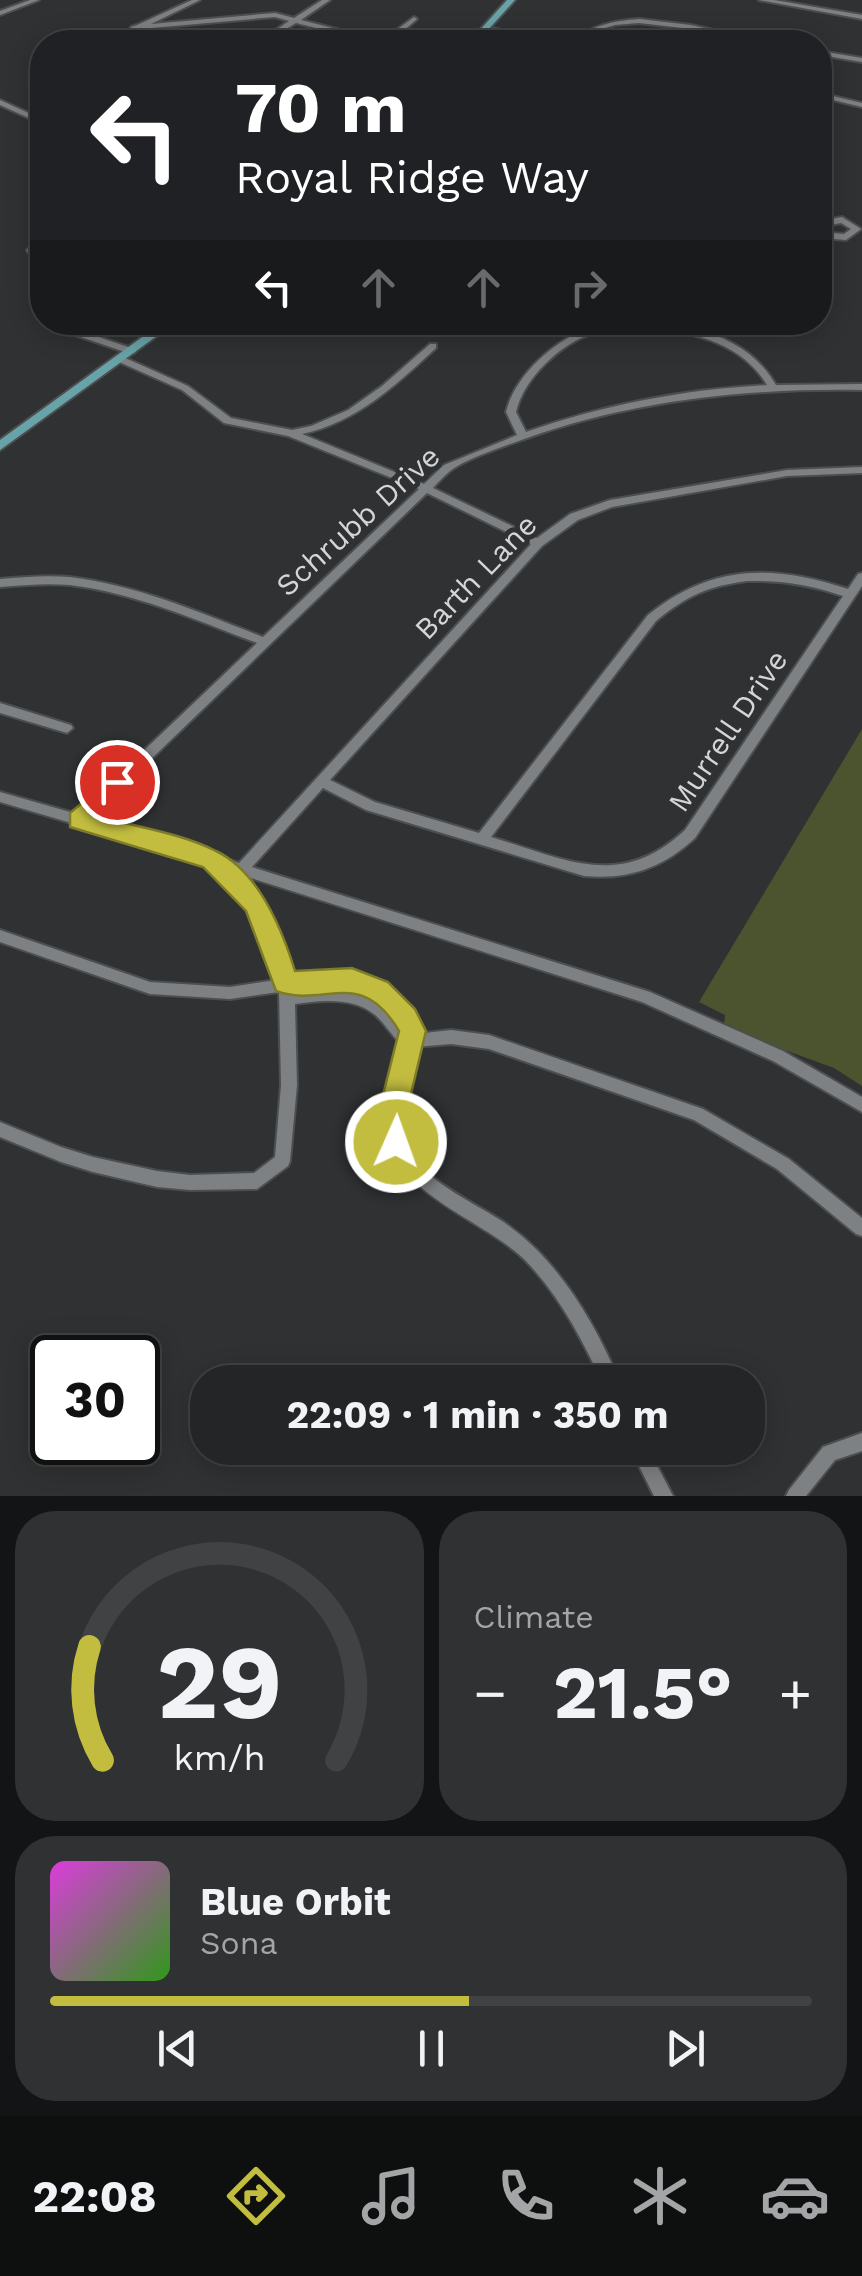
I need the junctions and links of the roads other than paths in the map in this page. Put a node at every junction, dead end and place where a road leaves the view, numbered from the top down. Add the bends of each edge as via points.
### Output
1 (36, 0) edge
2 (198, 0) edge
3 (327, 0) edge
4 (511, 0) edge
5 (762, 0) edge
6 (0, 13) edge
7 (862, 17) edge
8 (300, 19) junction
9 (414, 19) dead end
10 (133, 28) junction
11 (485, 29) joint
12 (129, 30) edge
13 (282, 30) edge
14 (332, 30) edge
15 (400, 30) edge
16 (490, 30) edge
17 (591, 30) edge
18 (689, 30) edge
19 (832, 55) edge
20 (862, 60) edge
21 (832, 99) edge
22 (0, 102) edge
23 (862, 105) edge
24 (30, 116) edge
25 (832, 223) edge
26 (832, 236) edge
27 (82, 335) edge
28 (153, 335) edge
29 (588, 335) edge
30 (694, 335) edge
31 (433, 346) dead end
32 (126, 355) junction
33 (862, 387) edge
34 (773, 388) junction
35 (290, 433) junction
36 (522, 435) junction
37 (0, 446) edge
38 (862, 470) edge
39 (423, 487) junction
40 (538, 543) junction
41 (862, 577) edge
42 (0, 583) edge
43 (850, 594) junction
44 (263, 641) junction
45 (0, 708) edge
46 (67, 728) dead end
47 (321, 781) junction
48 (0, 796) edge
49 (78, 820) junction
50 (480, 840) junction
51 (211, 859) junction
52 (242, 868) junction
53 (0, 936) edge
54 (356, 981) junction
55 (305, 987) junction
56 (286, 989) junction
57 (345, 998) junction
58 (392, 1013) junction
59 (408, 1041) junction
60 (862, 1105) edge
61 (0, 1128) edge
62 (862, 1228) edge
63 (602, 1365) edge
64 (862, 1442) edge
65 (648, 1465) edge
66 (664, 1496) edge
67 (795, 1496) edge

1 - 6 street
2 - 10 street
3 - 8 street
4 - 11 main road
5 - 7 street
8 - 10 street via 252,15
8 - 13 street
8 - 14 street
9 - 15 street
10 - 12 street
11 - 16 street
17 - 18 street via 628,20
19 - 20 street
21 - 23 street
22 - 24 street
25 - 26 street via 847,221 857,232
27 - 32 street
28 - 32 main road
29 - 36 street via 562,347 520,388 511,412
30 - 34 street via 758,363
31 - 35 street via 358,408
32 - 35 street via 228,421
32 - 37 main road
33 - 34 street, Schrubb Drive
34 - 36 street, Schrubb Drive
35 - 39 street
36 - 39 street, Schrubb Drive via 448,467
38 - 40 street, Barth Lane via 787,473 610,504 574,517
39 - 40 street
39 - 44 street, Schrubb Drive
40 - 47 street, Barth Lane
41 - 43 street, Murrell Drive
42 - 44 street via 86,580
43 - 50 street via 796,578 739,578 695,588 670,602
43 - 50 street, Murrell Drive via 690,834 665,856 628,871 598,872
44 - 49 street, Schrubb Drive
45 - 46 street
47 - 50 street, Murrell Drive via 371,806
47 - 52 street, Barth Lane
48 - 49 street
49 - 51 street
51 - 52 street
51 - 56 street via 255,904 272,936
52 - 60 street via 677,1009
53 - 56 street via 150,988
54 - 55 street
54 - 57 street
54 - 58 street via 378,990
55 - 56 street
55 - 57 street
56 - 61 street via 290,1085 282,1161 269,1176 247,1182 132,1176 74,1161
57 - 58 street
58 - 59 street
59 - 62 street via 490,1042 698,1114 783,1164
59 - 63 street via 392,1115 402,1154 433,1186 532,1257 578,1315
64 - 67 street via 829,1454
65 - 66 street

